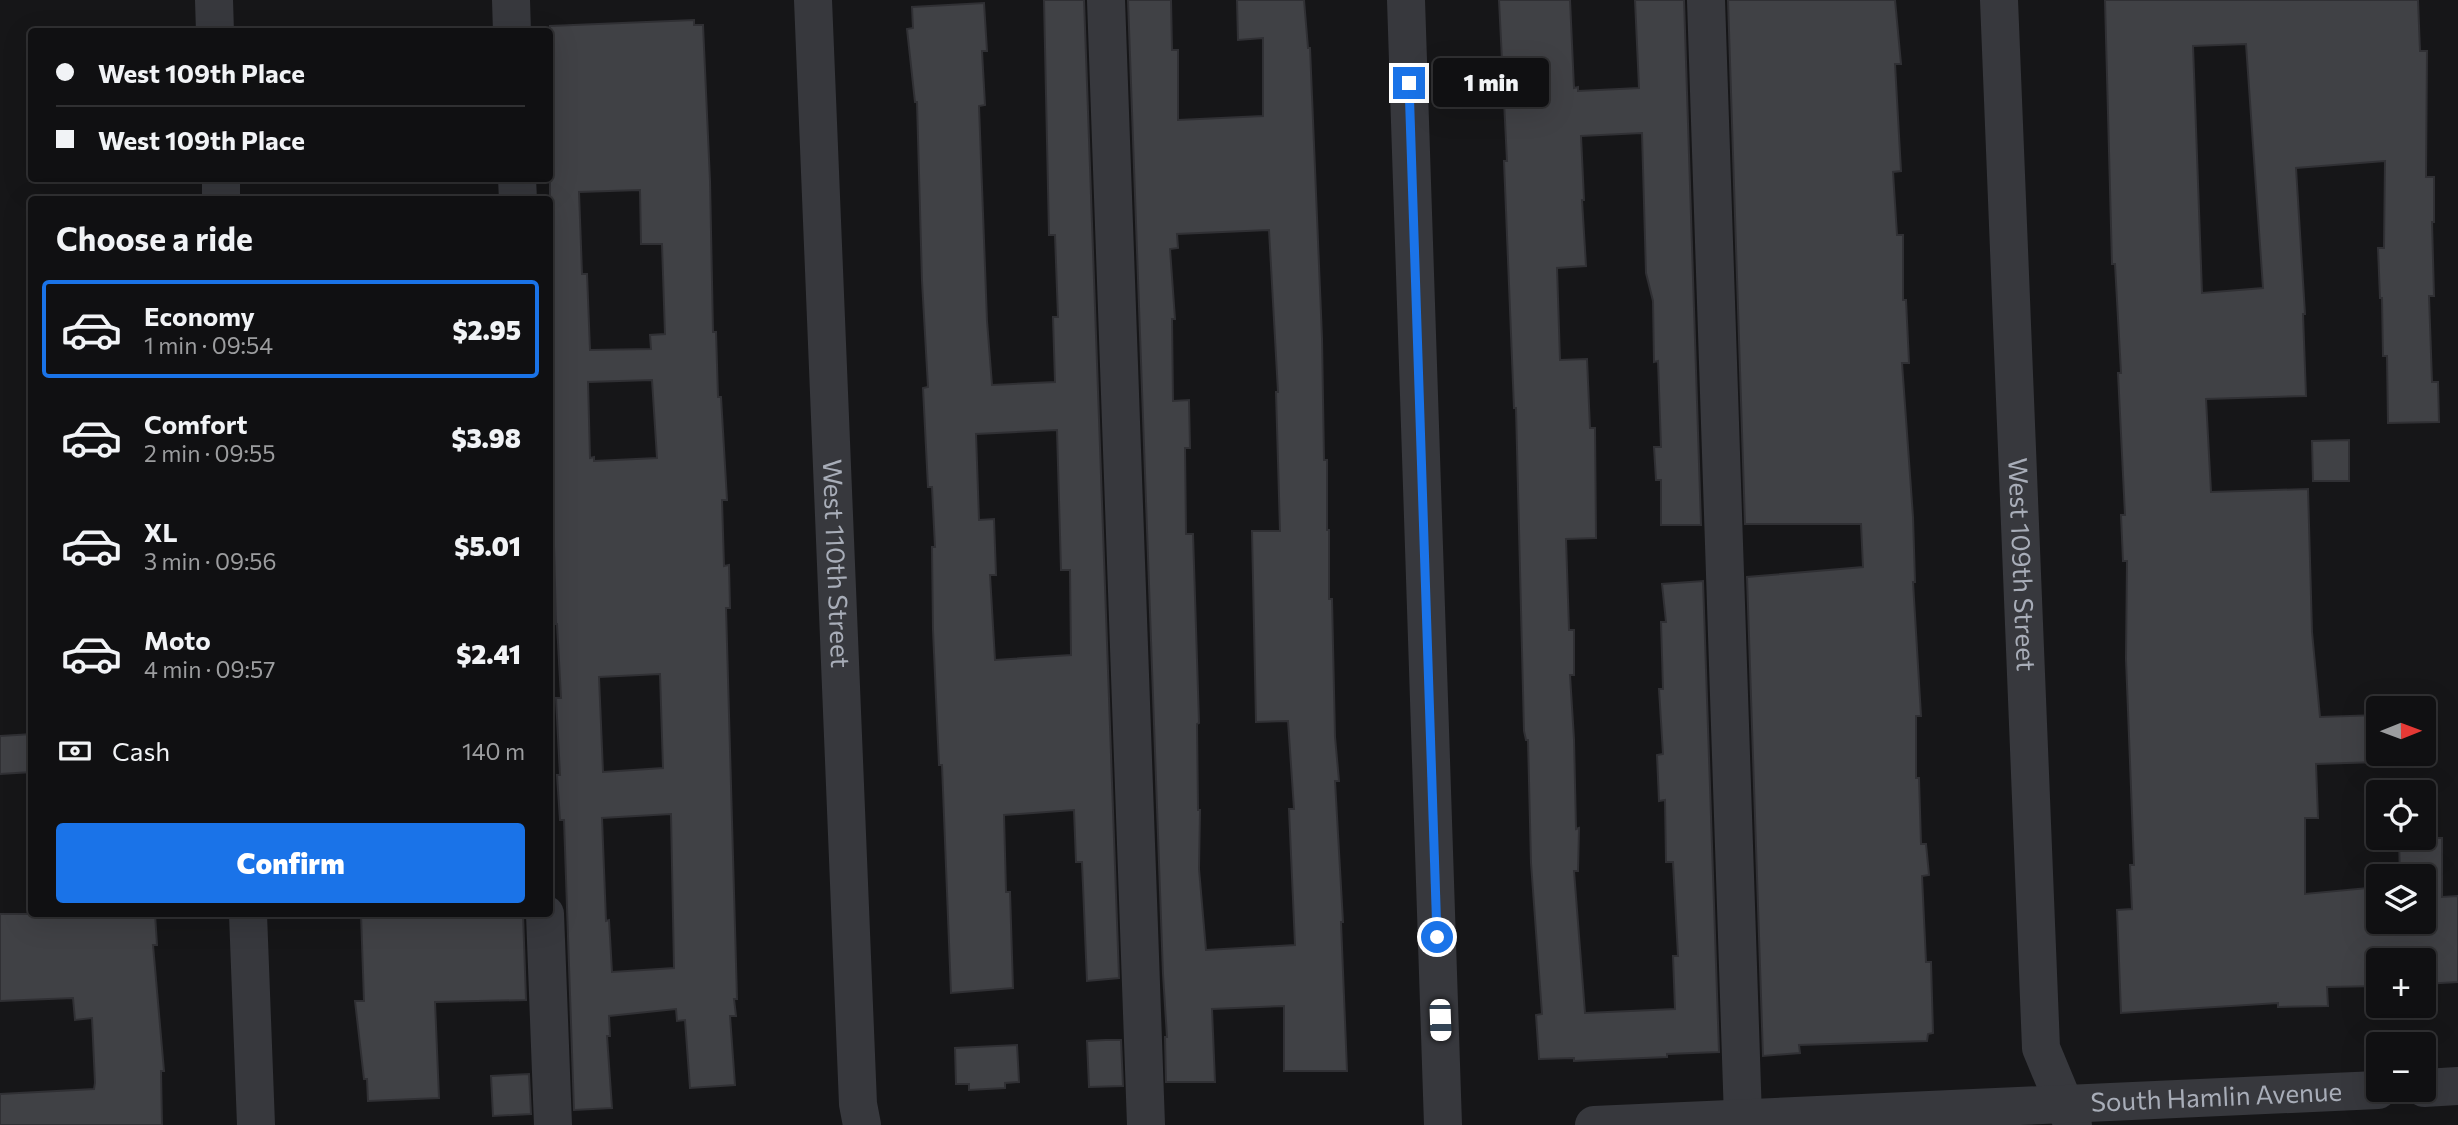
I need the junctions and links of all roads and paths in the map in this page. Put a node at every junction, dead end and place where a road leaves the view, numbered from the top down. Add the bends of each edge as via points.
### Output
1 (214, 0) edge
2 (511, 0) edge
3 (813, 0) edge
4 (1106, 0) edge
5 (1406, 0) edge
6 (1706, 0) edge
7 (1999, 0) edge
8 (215, 28) edge
9 (512, 28) edge
10 (248, 917) edge
11 (545, 917) edge
12 (2458, 1086) edge
13 (2436, 1087) edge
14 (2366, 1091) edge
15 (2068, 1114) edge
16 (1742, 1118) junction
17 (256, 1125) edge
18 (553, 1125) edge
19 (862, 1125) edge
20 (1146, 1125) edge
21 (1443, 1125) edge
22 (1594, 1125) edge

1 - 8 street
2 - 9 street
3 - 19 street, West 110th Street
4 - 20 street
5 - 21 street
6 - 16 street
7 - 15 street, West 109th Street via 2041,1048
10 - 17 street
11 - 18 street
12 - 13 street
14 - 15 street, South Hamlin Avenue
15 - 16 street, South Hamlin Avenue
16 - 22 street, South Hamlin Avenue

